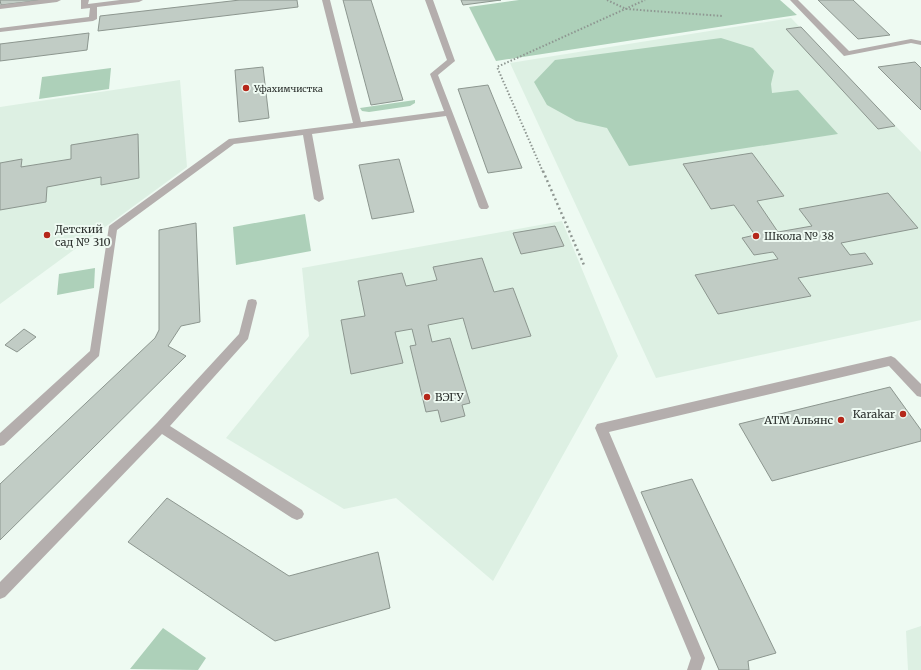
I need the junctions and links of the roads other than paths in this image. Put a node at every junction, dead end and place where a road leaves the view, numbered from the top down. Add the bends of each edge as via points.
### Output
1 (57, 0) edge
2 (85, 0) edge
3 (139, 0) edge
4 (326, 0) edge
5 (430, 0) edge
6 (794, 0) edge
7 (94, 5) junction
8 (0, 6) edge
9 (0, 30) edge
10 (921, 43) edge
11 (449, 113) junction
12 (358, 125) junction
13 (307, 131) junction
14 (319, 199) dead end
15 (484, 207) dead end
16 (252, 303) dead end
17 (921, 392) edge
18 (161, 427) junction
19 (0, 441) edge
20 (297, 514) dead end
21 (0, 592) edge
22 (694, 670) edge

1 - 8 lane
2 - 7 lane via 84,7
3 - 7 lane
4 - 12 lane
5 - 11 lane via 451,61 434,74
6 - 10 lane via 847,54 911,41
7 - 9 lane via 93,19
11 - 12 lane
11 - 15 lane
12 - 13 lane
13 - 14 lane
13 - 19 lane via 232,141 112,228 95,354
16 - 18 lane via 244,336
17 - 22 lane via 891,361 601,428 698,658
18 - 20 lane
18 - 21 lane

